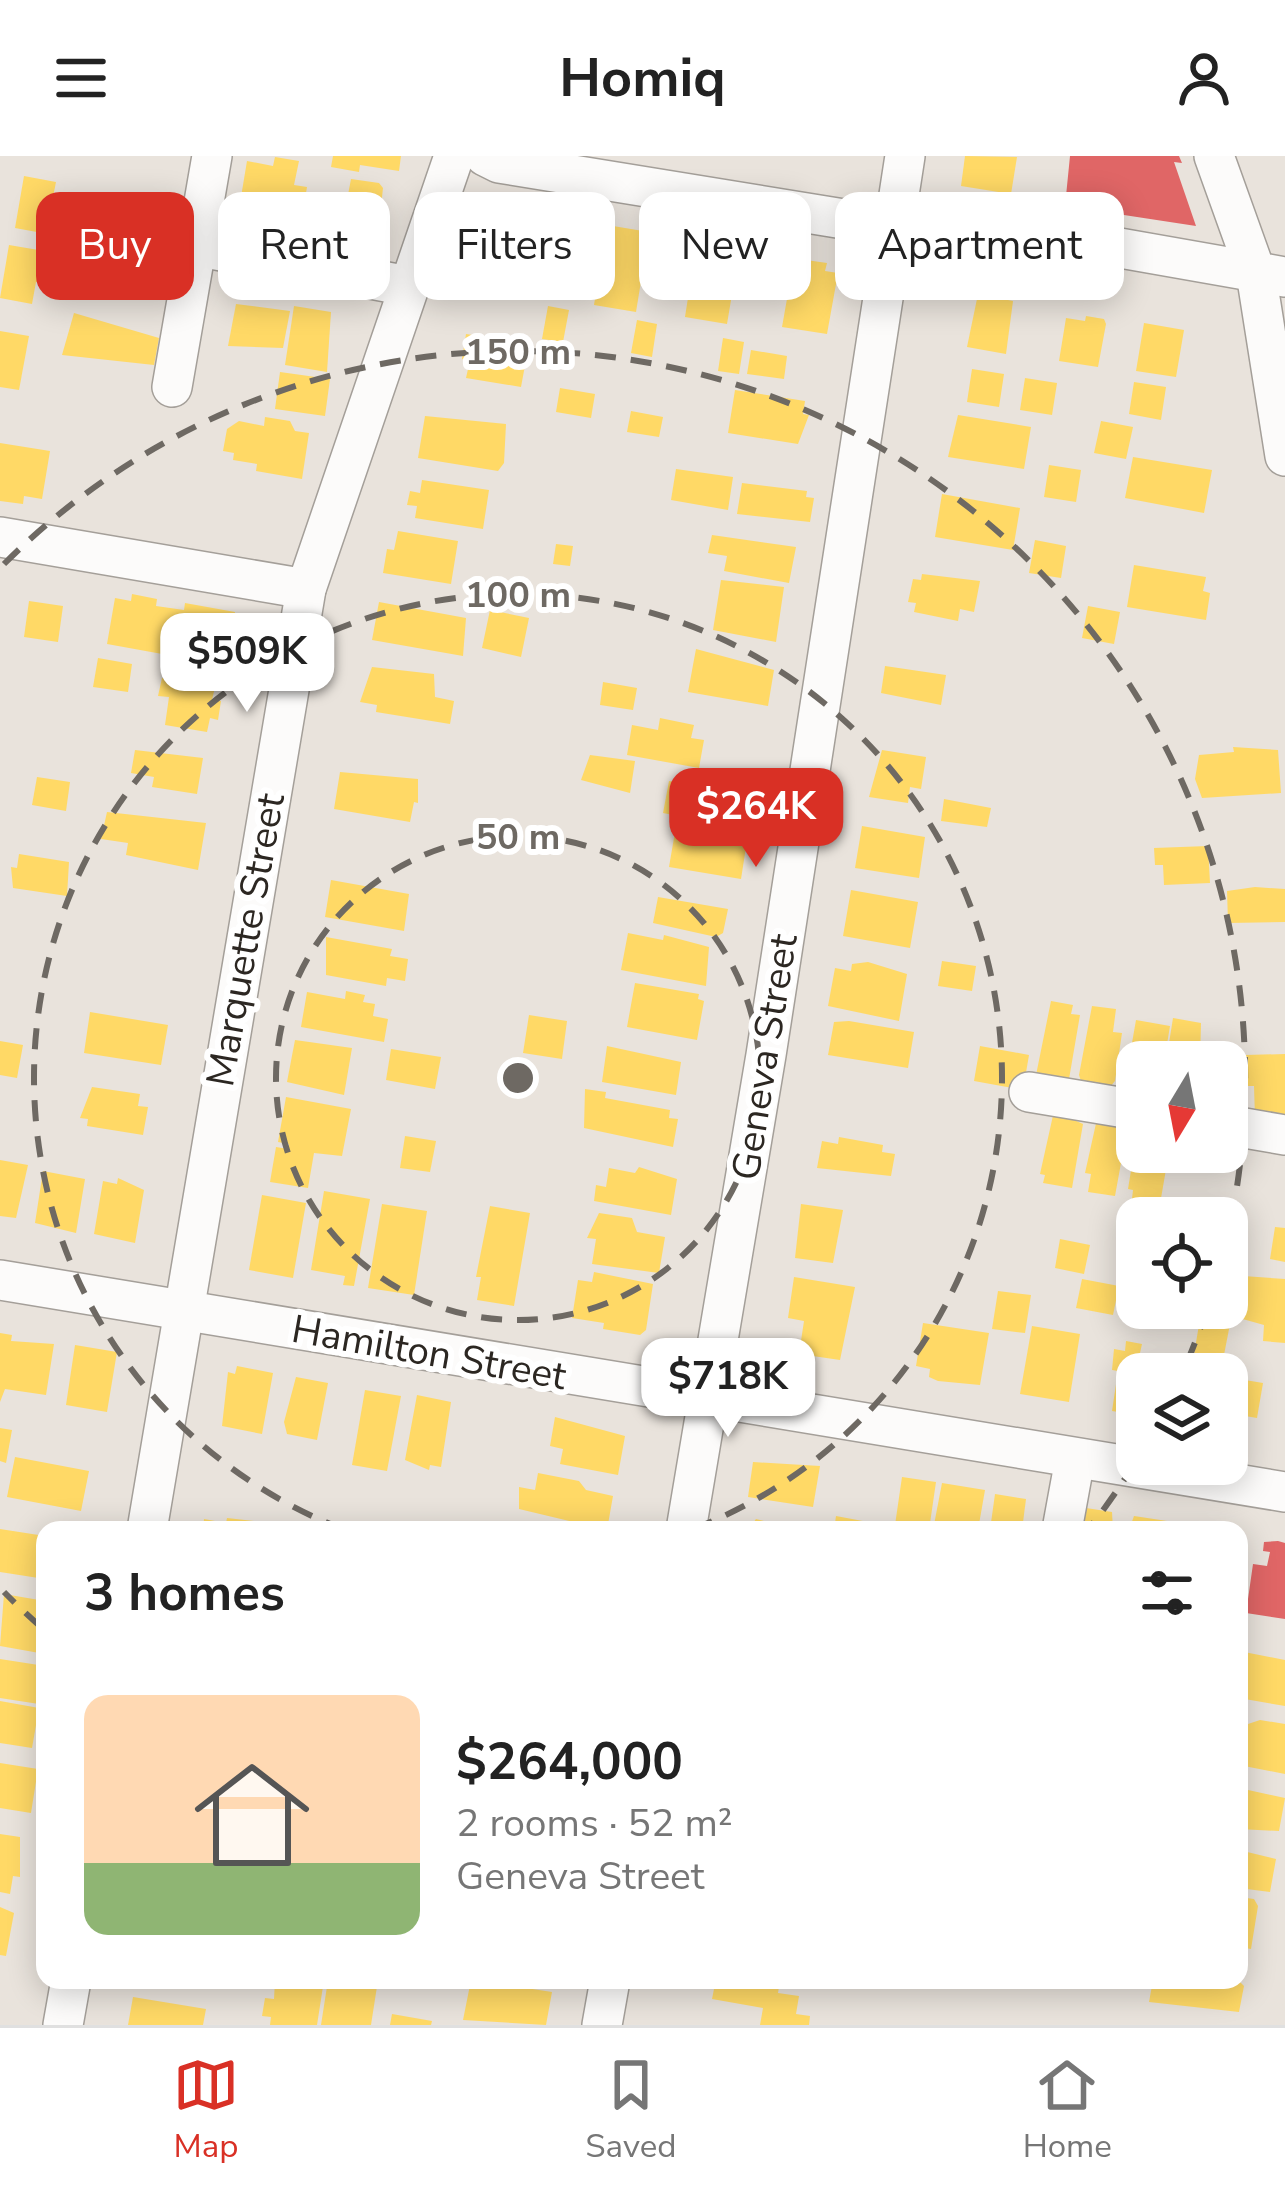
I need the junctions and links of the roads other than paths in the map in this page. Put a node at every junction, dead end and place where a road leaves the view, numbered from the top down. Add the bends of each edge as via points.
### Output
1 (212, 156) edge
2 (454, 156) edge
3 (484, 156) edge
4 (905, 156) edge
5 (1214, 156) edge
6 (899, 192) edge
7 (835, 218) edge
8 (195, 246) junction
9 (1124, 249) edge
10 (1271, 275) edge
11 (408, 286) junction
12 (881, 300) edge
13 (172, 387) dead end
14 (1285, 456) edge
15 (0, 538) edge
16 (306, 589) junction
17 (1029, 1092) dead end
18 (1116, 1106) edge
19 (1248, 1129) edge
20 (1285, 1135) edge
21 (0, 1280) edge
22 (184, 1311) junction
23 (708, 1400) junction
24 (1076, 1459) junction
25 (1285, 1492) edge
26 (149, 1521) edge
27 (688, 1521) edge
28 (1064, 1521) edge
29 (69, 1989) edge
30 (608, 1989) edge
31 (63, 2025) edge
32 (602, 2025) edge

1 - 8 street
2 - 11 street, Marquette Street
3 - 7 street
4 - 6 street, Geneva Street
5 - 10 street
8 - 11 street
8 - 13 street
9 - 10 street
10 - 14 street
11 - 16 street, Marquette Street
12 - 23 street, Geneva Street
15 - 16 street
16 - 22 street, Marquette Street
17 - 18 street
19 - 20 street
21 - 22 street, Hamilton Street
22 - 23 street, Hamilton Street
22 - 26 street, Marquette Street
23 - 24 street, Hamilton Street
23 - 27 street, Geneva Street
24 - 25 street, Hamilton Street
24 - 28 street
29 - 31 street
30 - 32 street

